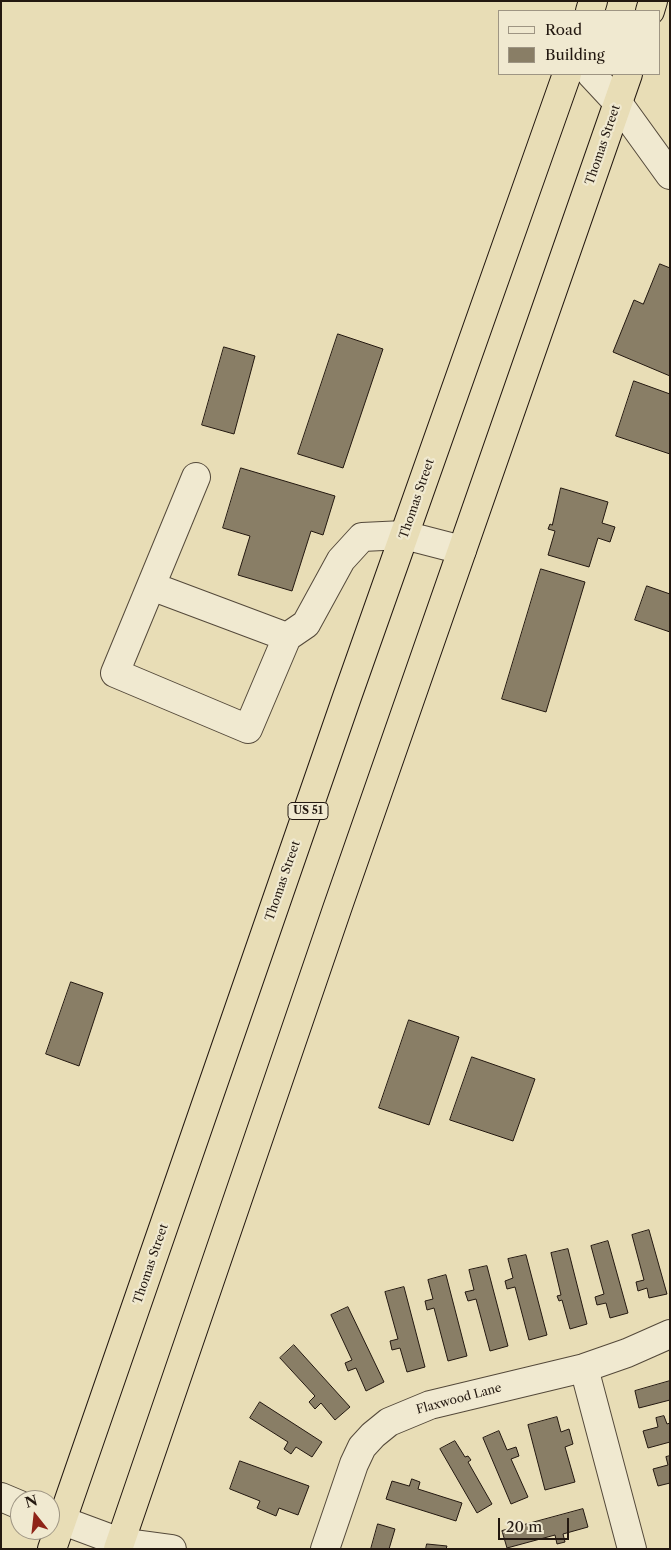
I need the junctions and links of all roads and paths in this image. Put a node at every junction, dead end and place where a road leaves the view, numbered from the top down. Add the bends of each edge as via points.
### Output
1 (567, 75) edge
2 (592, 75) edge
3 (628, 75) edge
4 (618, 103) junction
5 (670, 176) edge
6 (196, 477) dead end
7 (404, 535) junction
8 (462, 550) junction
9 (151, 586) junction
10 (287, 636) junction
11 (670, 1334) edge
12 (584, 1368) junction
13 (60, 1507) edge
14 (60, 1520) edge
15 (122, 1547) edge
16 (172, 1549) edge
17 (325, 1549) edge
18 (632, 1549) edge

1 - 7 highway, Thomas Street / US 51
2 - 4 street
3 - 4 highway, Thomas Street
4 - 5 street
4 - 8 highway, Thomas Street
6 - 9 street
7 - 8 street
7 - 10 street via 362,537 341,560 306,624
7 - 13 highway, Thomas Street / US 51
8 - 15 highway, Thomas Street
9 - 10 street
9 - 10 street via 115,674 248,729
11 - 12 street, Flaxwood Lane
12 - 17 street, Flaxwood Lane via 430,1405 389,1422 362,1447
12 - 18 street
14 - 15 street
15 - 16 street

